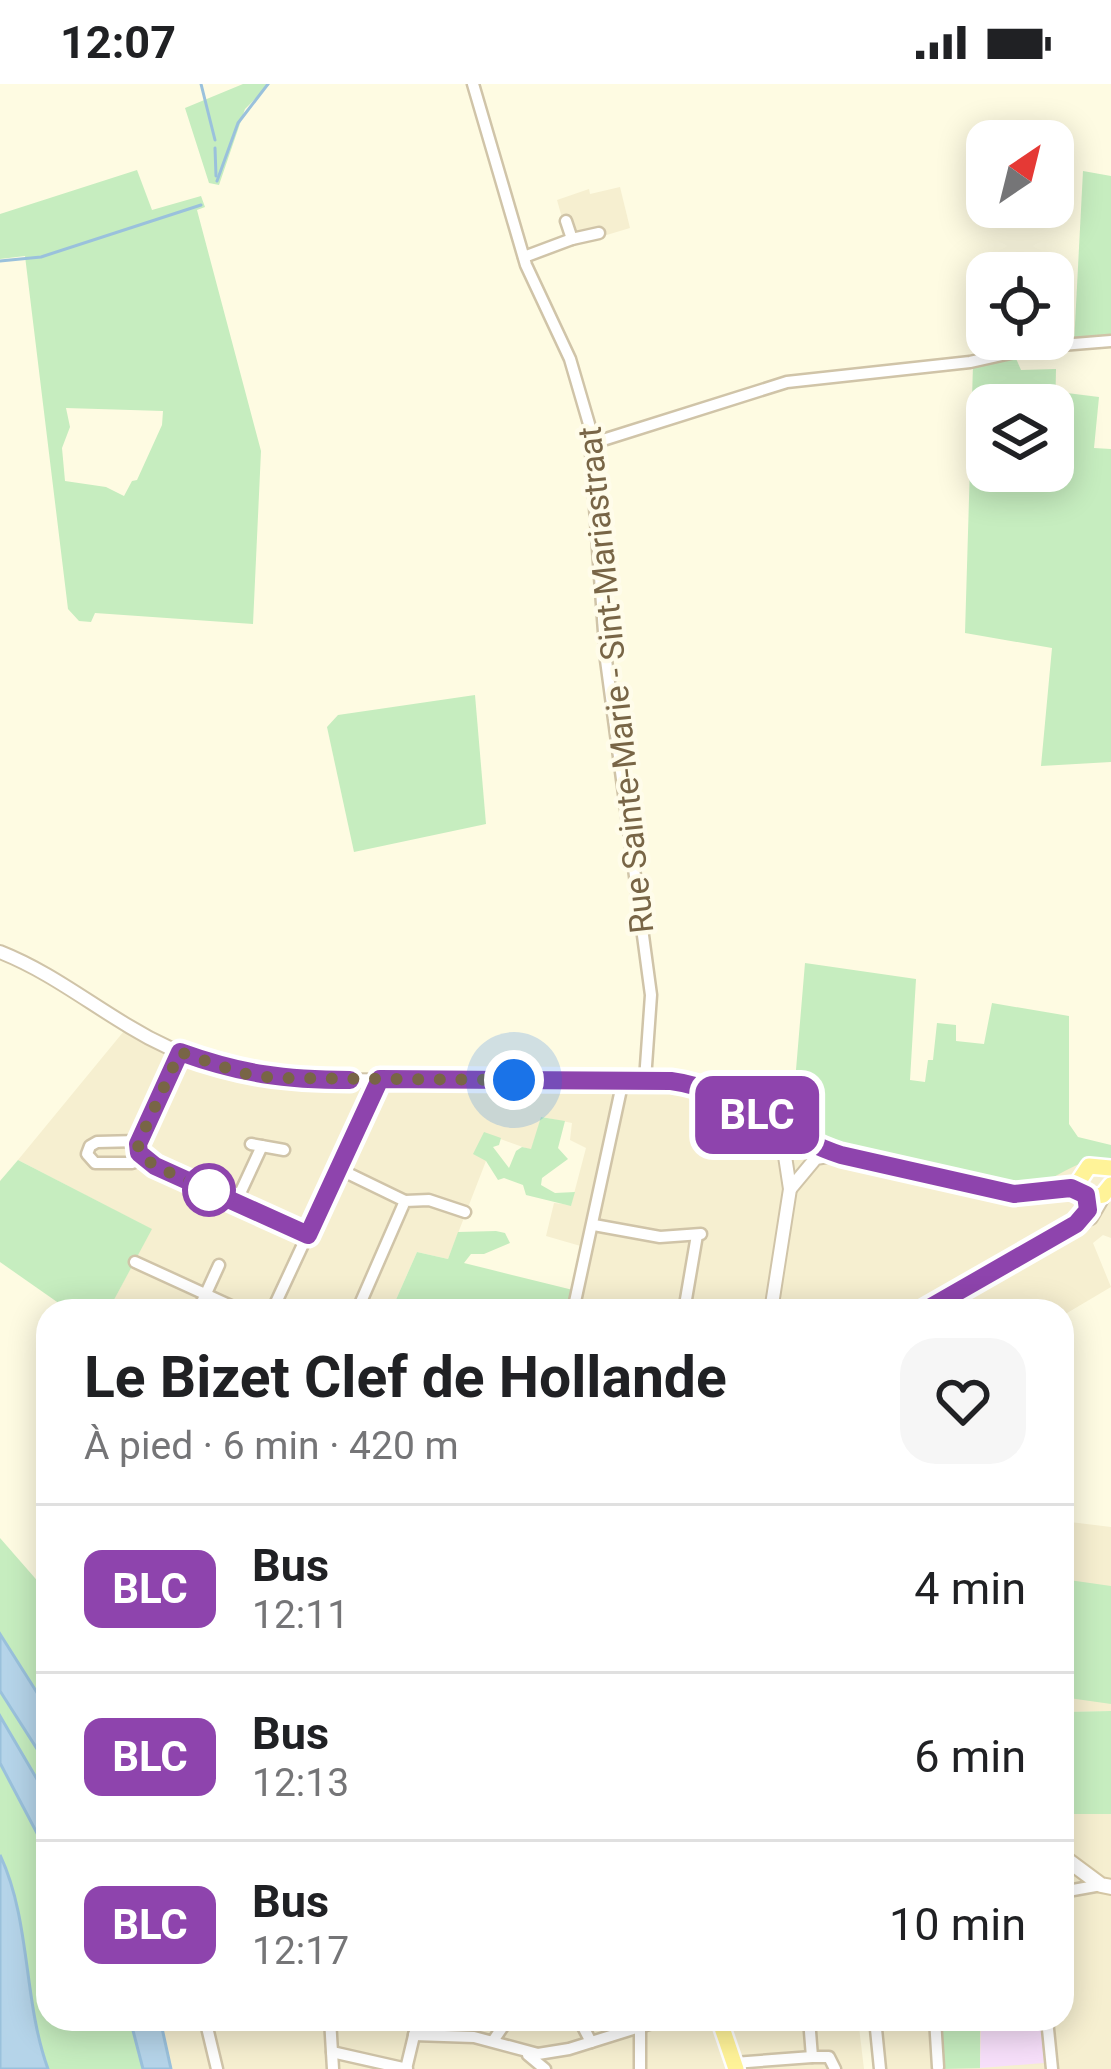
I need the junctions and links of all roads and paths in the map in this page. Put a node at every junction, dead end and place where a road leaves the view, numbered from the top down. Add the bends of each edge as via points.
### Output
1 (472, 84) edge
2 (566, 221) dead end
3 (599, 233) dead end
4 (572, 239) junction
5 (524, 257) junction
6 (1111, 341) edge
7 (590, 440) junction
8 (0, 952) edge
9 (180, 1052) junction
10 (380, 1079) junction
11 (623, 1080) junction
12 (645, 1080) junction
13 (788, 1139) junction
14 (139, 1141) junction
15 (284, 1150) dead end
16 (812, 1158) junction
17 (143, 1159) junction
18 (788, 1164) junction
19 (1106, 1167) edge
20 (339, 1169) junction
21 (1083, 1170) junction
22 (1109, 1188) edge
23 (790, 1189) junction
24 (1049, 1190) junction
25 (1084, 1193) junction
26 (405, 1201) junction
27 (236, 1202) junction
28 (465, 1212) dead end
29 (1076, 1224) junction
30 (594, 1225) junction
31 (308, 1235) junction
32 (135, 1262) dead end
33 (219, 1265) dead end
34 (966, 1286) junction
35 (206, 1294) junction
36 (204, 1299) edge
37 (217, 1299) edge
38 (278, 1299) edge
39 (362, 1299) edge
40 (577, 1299) edge
41 (686, 1299) edge
42 (772, 1299) edge
43 (948, 1299) edge
44 (963, 1299) edge
45 (1074, 1864) edge
46 (1106, 1886) edge
47 (1074, 1890) edge
48 (208, 2031) edge
49 (331, 2031) edge
50 (415, 2031) edge
51 (500, 2031) edge
52 (585, 2031) edge
53 (630, 2031) edge
54 (640, 2031) edge
55 (723, 2031) edge
56 (810, 2031) edge
57 (876, 2031) edge
58 (936, 2031) edge
59 (1048, 2031) edge
60 (414, 2035) junction
61 (493, 2041) junction
62 (591, 2042) junction
63 (332, 2052) junction
64 (525, 2053) junction
65 (812, 2056) junction
66 (735, 2066) edge
67 (938, 2067) edge
68 (217, 2069) edge
69 (333, 2069) edge
70 (406, 2069) edge
71 (545, 2069) edge
72 (640, 2069) edge
73 (835, 2069) edge
74 (880, 2069) edge
75 (1052, 2069) edge

1 - 5 street, Rue Sainte-Marie - Sint-Mariastraat
2 - 4 street
3 - 4 street
4 - 5 street
5 - 7 street, Rue Sainte-Marie - Sint-Mariastraat via 575,373
6 - 7 street via 787,382
7 - 12 street, Rue Sainte-Marie - Sint-Mariastraat via 606,659 651,995
8 - 9 street
9 - 10 street via 274,1078
9 - 14 street
10 - 11 street
10 - 20 street
11 - 12 street
11 - 30 street
12 - 13 street via 704,1087
13 - 16 street
13 - 18 street
14 - 17 street
14 - 17 street via 97,1142 87,1154 95,1163
15 - 27 street via 257,1145
16 - 18 street
16 - 23 street
16 - 24 street via 841,1155 1014,1194
17 - 27 street
18 - 23 street
19 - 21 main road
19 - 22 main road
20 - 26 street
20 - 31 street
21 - 24 street
21 - 25 main road
22 - 25 main road via 1097,1197
22 - 29 street via 1090,1219
23 - 42 street
24 - 25 street
25 - 29 street via 1088,1210
26 - 28 street
26 - 39 street
27 - 31 street
29 - 34 street
30 - 40 street
30 - 41 street via 660,1237 699,1234
31 - 38 street
32 - 35 street
33 - 35 street
34 - 43 street
34 - 44 street
35 - 36 street
35 - 37 street
45 - 46 main road
46 - 47 street
48 - 68 street
49 - 63 street
50 - 60 street
51 - 61 street
52 - 62 street
53 - 62 street
54 - 72 street
55 - 66 main road
56 - 65 street
57 - 74 street
58 - 67 street
59 - 75 street
60 - 61 street
60 - 70 street
61 - 64 street
62 - 64 street
63 - 69 street
63 - 70 street
64 - 71 street
65 - 66 street
65 - 73 street via 829,2057

